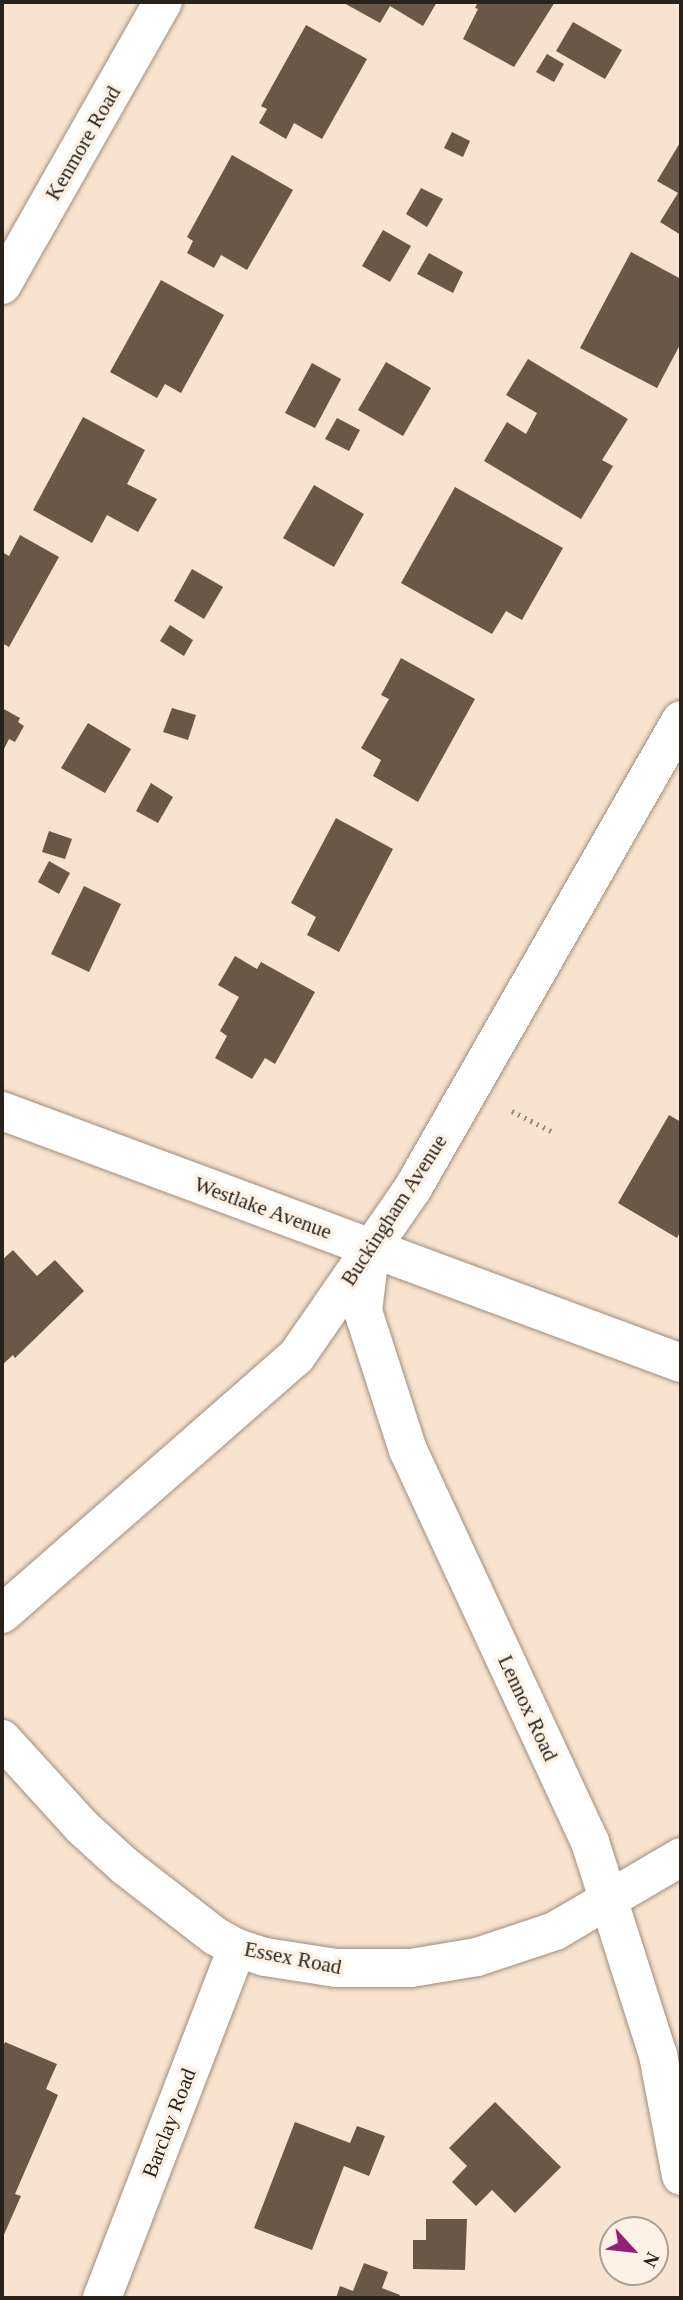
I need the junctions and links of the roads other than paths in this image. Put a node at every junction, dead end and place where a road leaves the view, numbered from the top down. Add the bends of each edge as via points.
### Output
1 (163, 2) edge
2 (2, 285) edge
3 (681, 720) edge
4 (2, 1111) edge
5 (370, 1248) junction
6 (681, 1363) edge
7 (2, 1614) edge
8 (2, 1739) edge
9 (681, 1857) edge
10 (609, 1899) junction
11 (237, 1948) junction
12 (681, 2176) edge
13 (102, 2298) edge

1 - 2 street, Kenmore Road
3 - 5 street, Buckingham Avenue via 414,1188
4 - 5 street, Westlake Avenue
5 - 6 street, Westlake Avenue
5 - 7 street, Buckingham Avenue via 296,1357
5 - 10 street, Lennox Road via 363,1311 408,1450 590,1842
8 - 11 street, Essex Road via 82,1827 126,1867
9 - 10 street, Essex Road
10 - 11 street, Essex Road via 555,1931 477,1957 411,1968 336,1968
10 - 12 street, Lennox Road via 658,2055
11 - 13 street, Barclay Road

